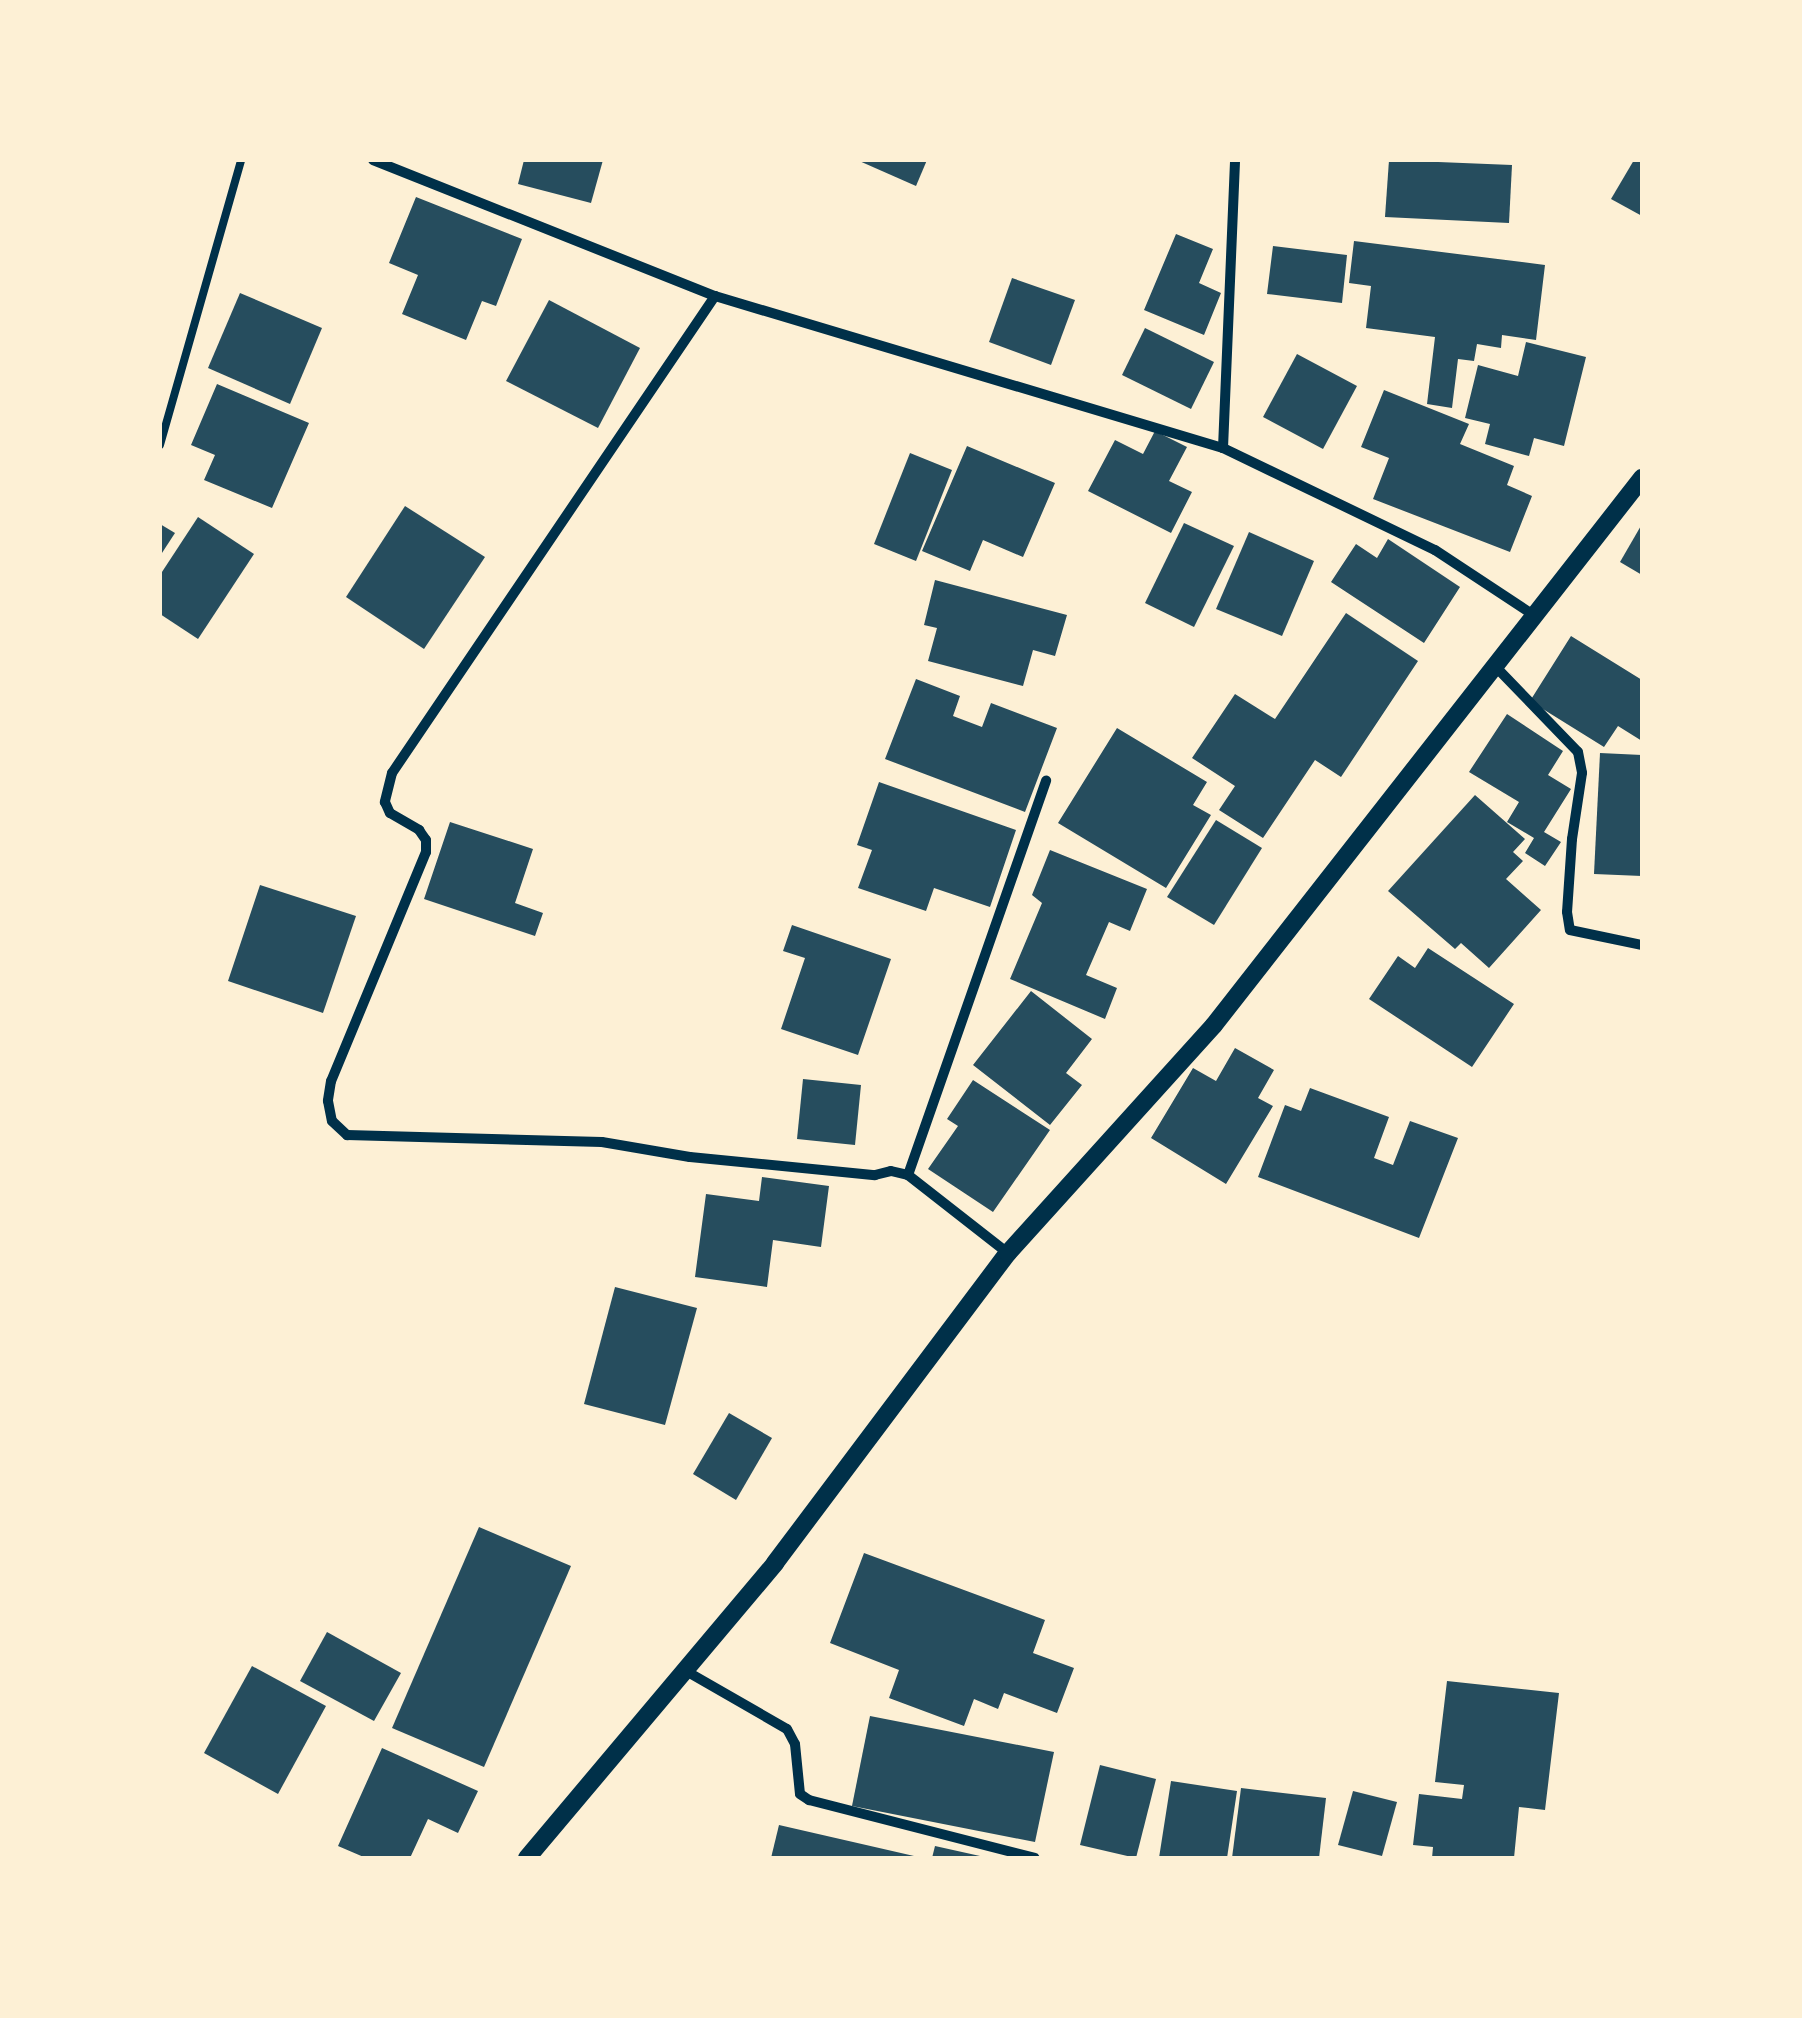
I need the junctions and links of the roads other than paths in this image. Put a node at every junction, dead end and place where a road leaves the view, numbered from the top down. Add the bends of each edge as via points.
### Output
1 (240, 160) edge
2 (373, 160) edge
3 (1234, 160) edge
4 (714, 296) junction
5 (160, 445) edge
6 (1223, 448) junction
7 (1642, 478) edge
8 (1535, 616) junction
9 (1493, 664) junction
10 (1046, 780) dead end
11 (1642, 944) edge
12 (908, 1175) junction
13 (1008, 1253) junction
14 (686, 1671) junction
15 (527, 1858) edge
16 (1036, 1858) edge

1 - 5 lane
2 - 4 street
3 - 6 street
4 - 6 street
4 - 12 street via 392,773 385,802 390,813 419,830 426,852 331,1081 332,1122 347,1135 602,1142 690,1157
6 - 8 street via 1436,550
7 - 8 street
8 - 9 street
9 - 11 street via 1578,752 1570,930
9 - 13 street via 1214,1025
10 - 12 street
12 - 13 street
13 - 14 street
14 - 15 street
14 - 16 street via 787,1729 800,1794 809,1800

